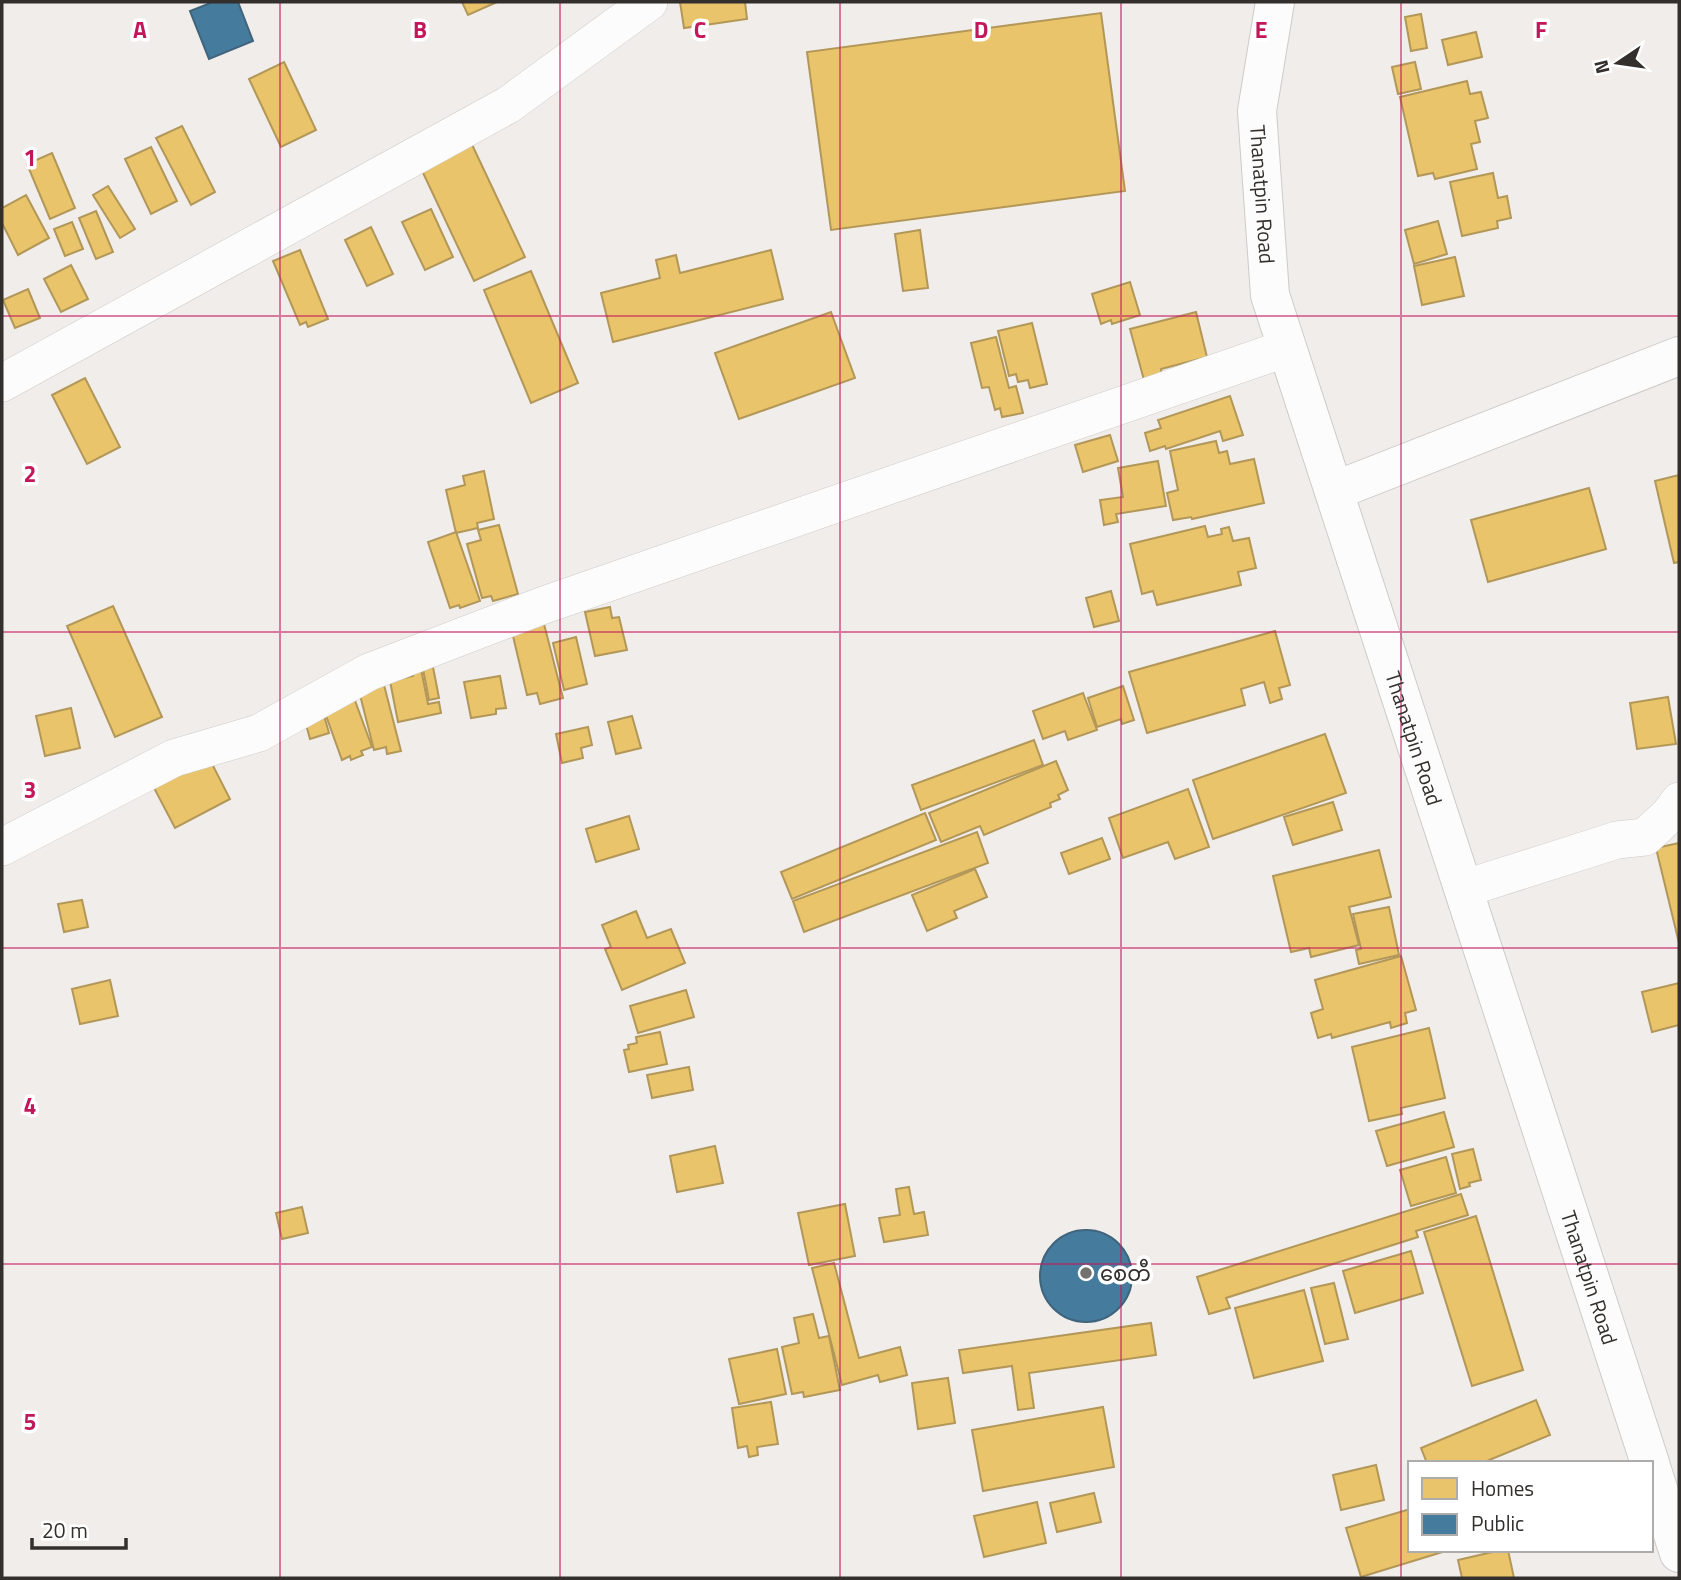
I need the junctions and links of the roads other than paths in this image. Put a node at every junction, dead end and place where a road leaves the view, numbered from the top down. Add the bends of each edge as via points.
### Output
1 (649, 2) edge
2 (1275, 2) edge
3 (1287, 348) junction
4 (1679, 356) edge
5 (2, 383) edge
6 (1334, 491) junction
7 (1679, 801) edge
8 (2, 847) edge
9 (1463, 889) junction
10 (1650, 1461) edge
11 (1653, 1471) edge
12 (1679, 1553) edge

1 - 5 street via 508,104
2 - 3 main road, Thanatpin Road via 1257,111 1270,295
3 - 6 main road, Thanatpin Road
3 - 8 street via 544,605 382,667 259,733 174,758
4 - 6 main road
6 - 9 main road, Thanatpin Road
7 - 9 street via 1645,837 1617,840
9 - 10 main road, Thanatpin Road
11 - 12 main road, Thanatpin Road

